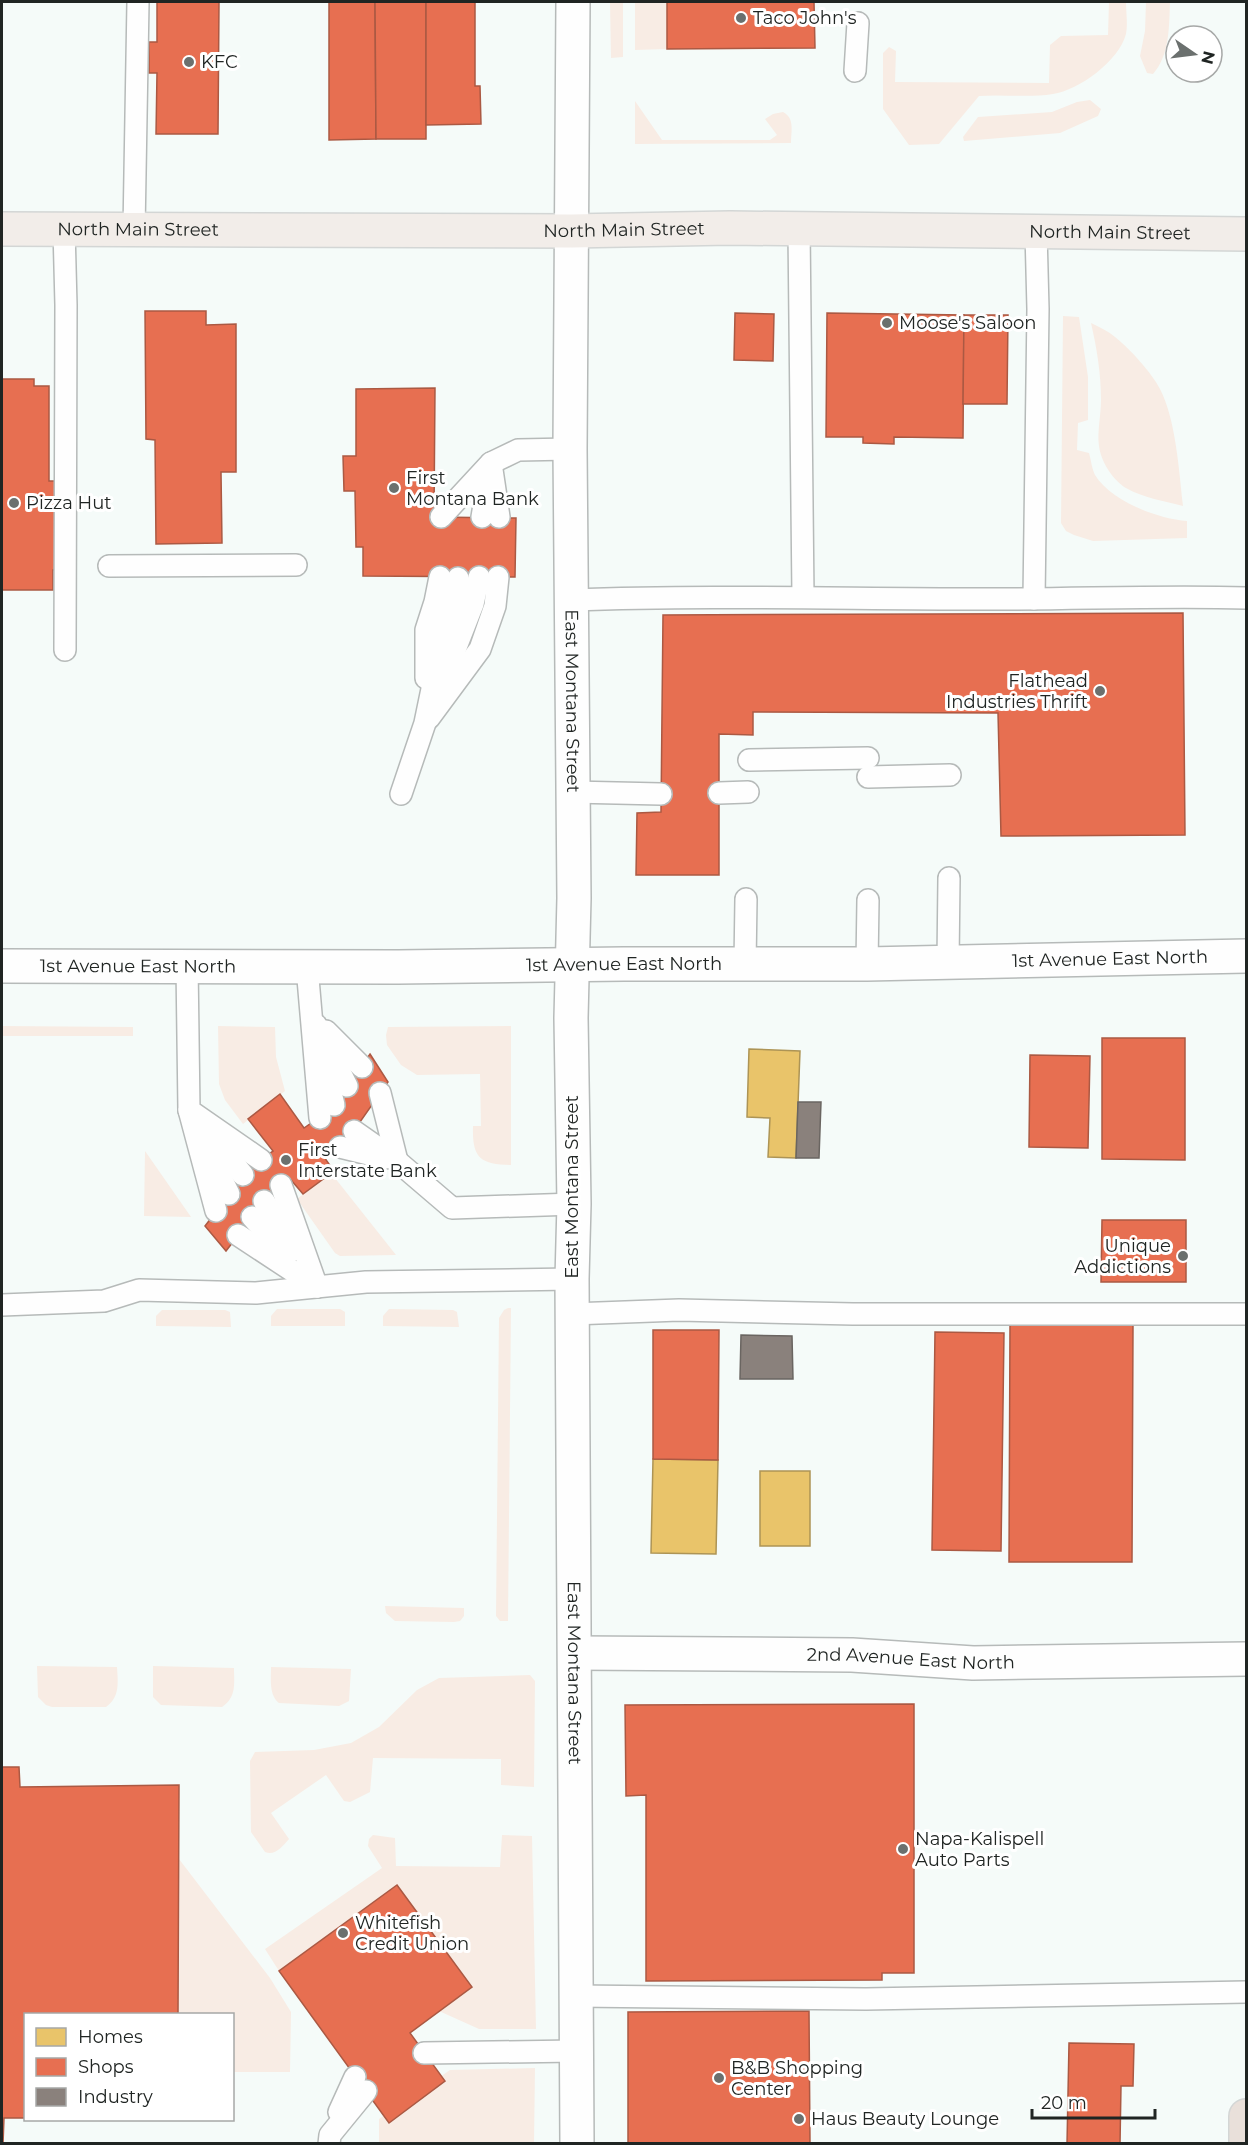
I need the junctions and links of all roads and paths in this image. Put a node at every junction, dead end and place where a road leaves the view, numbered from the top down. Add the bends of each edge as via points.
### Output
1 (138, 2) edge
2 (573, 2) edge
3 (858, 23) dead end
4 (855, 71) dead end
5 (2, 229) edge
6 (64, 229) junction
7 (799, 229) junction
8 (134, 230) junction
9 (571, 231) junction
10 (1036, 232) junction
11 (1246, 234) edge
12 (570, 449) junction
13 (491, 463) junction
14 (451, 517) dead end
15 (490, 517) dead end
16 (109, 566) dead end
17 (296, 566) dead end
18 (802, 597) junction
19 (1246, 598) edge
20 (1034, 599) junction
21 (572, 600) junction
22 (65, 650) dead end
23 (425, 723) junction
24 (749, 760) dead end
25 (950, 775) dead end
26 (572, 792) junction
27 (748, 792) dead end
28 (719, 793) dead end
29 (401, 794) dead end
30 (661, 794) dead end
31 (949, 878) dead end
32 (746, 898) dead end
33 (868, 900) dead end
34 (1246, 956) edge
35 (948, 962) junction
36 (571, 964) junction
37 (745, 964) junction
38 (867, 964) junction
39 (187, 965) junction
40 (2, 966) edge
41 (307, 967) junction
42 (312, 1016) junction
43 (362, 1066) dead end
44 (347, 1086) dead end
45 (374, 1102) dead end
46 (189, 1110) junction
47 (327, 1111) dead end
48 (347, 1139) dead end
49 (261, 1160) dead end
50 (397, 1161) junction
51 (243, 1175) dead end
52 (281, 1185) dead end
53 (229, 1194) dead end
54 (574, 1204) junction
55 (258, 1209) dead end
56 (216, 1211) dead end
57 (238, 1235) dead end
58 (572, 1279) junction
59 (316, 1287) junction
60 (2, 1305) edge
61 (572, 1314) junction
62 (1246, 1314) edge
63 (575, 1653) junction
64 (1246, 1659) edge
65 (1246, 1992) edge
66 (574, 1996) junction
67 (576, 2051) junction
68 (424, 2052) dead end
69 (365, 2090) dead end
70 (1246, 2116) edge
71 (329, 2139) edge
72 (577, 2144) edge
73 (1246, 2144) edge

1 - 8 lane
2 - 9 street, East Montana Street
3 - 4 lane
5 - 6 main road, North Main Street
6 - 8 main road, North Main Street
6 - 22 lane
7 - 9 main road, North Main Street
7 - 10 main road, North Main Street
7 - 18 lane
8 - 9 main road, North Main Street
9 - 12 street, East Montana Street
10 - 11 main road, North Main Street
10 - 20 lane
12 - 13 lane via 518,450
12 - 21 street, East Montana Street
13 - 14 lane
13 - 15 lane
16 - 17 lane
18 - 20 lane
18 - 21 lane
19 - 20 lane
21 - 26 street, East Montana Street
23 - 23 lane via 454,602 468,577 495,606 480,649
23 - 29 lane
24 - 25 lane
26 - 30 lane
26 - 36 street, East Montana Street
27 - 28 lane
31 - 35 lane
32 - 37 lane
33 - 38 lane
34 - 35 street, 1st Avenue East North
35 - 38 street, 1st Avenue East North
36 - 37 street, 1st Avenue East North
36 - 41 street, 1st Avenue East North
36 - 54 street, East Montana Street
37 - 38 street, 1st Avenue East North
39 - 40 street, 1st Avenue East North
39 - 41 street, 1st Avenue East North
39 - 46 lane
41 - 42 lane
42 - 43 lane
42 - 44 lane
42 - 47 lane
45 - 50 lane
46 - 49 lane
46 - 51 lane
46 - 53 lane
46 - 56 lane
48 - 50 lane
50 - 54 lane via 452,1208
52 - 59 lane
54 - 58 street, East Montana Street
55 - 59 lane
57 - 59 lane
58 - 59 lane via 366,1282
58 - 61 street, East Montana Street
59 - 60 lane via 256,1293 139,1290 104,1301
61 - 62 lane via 679,1310
61 - 63 street, East Montana Street
63 - 64 street, 2nd Avenue East North via 852,1655 973,1663
63 - 66 street, East Montana Street
65 - 66 lane via 866,1998
66 - 67 street, East Montana Street
67 - 68 lane
67 - 72 street, East Montana Street
69 - 71 lane
70 - 73 highway

